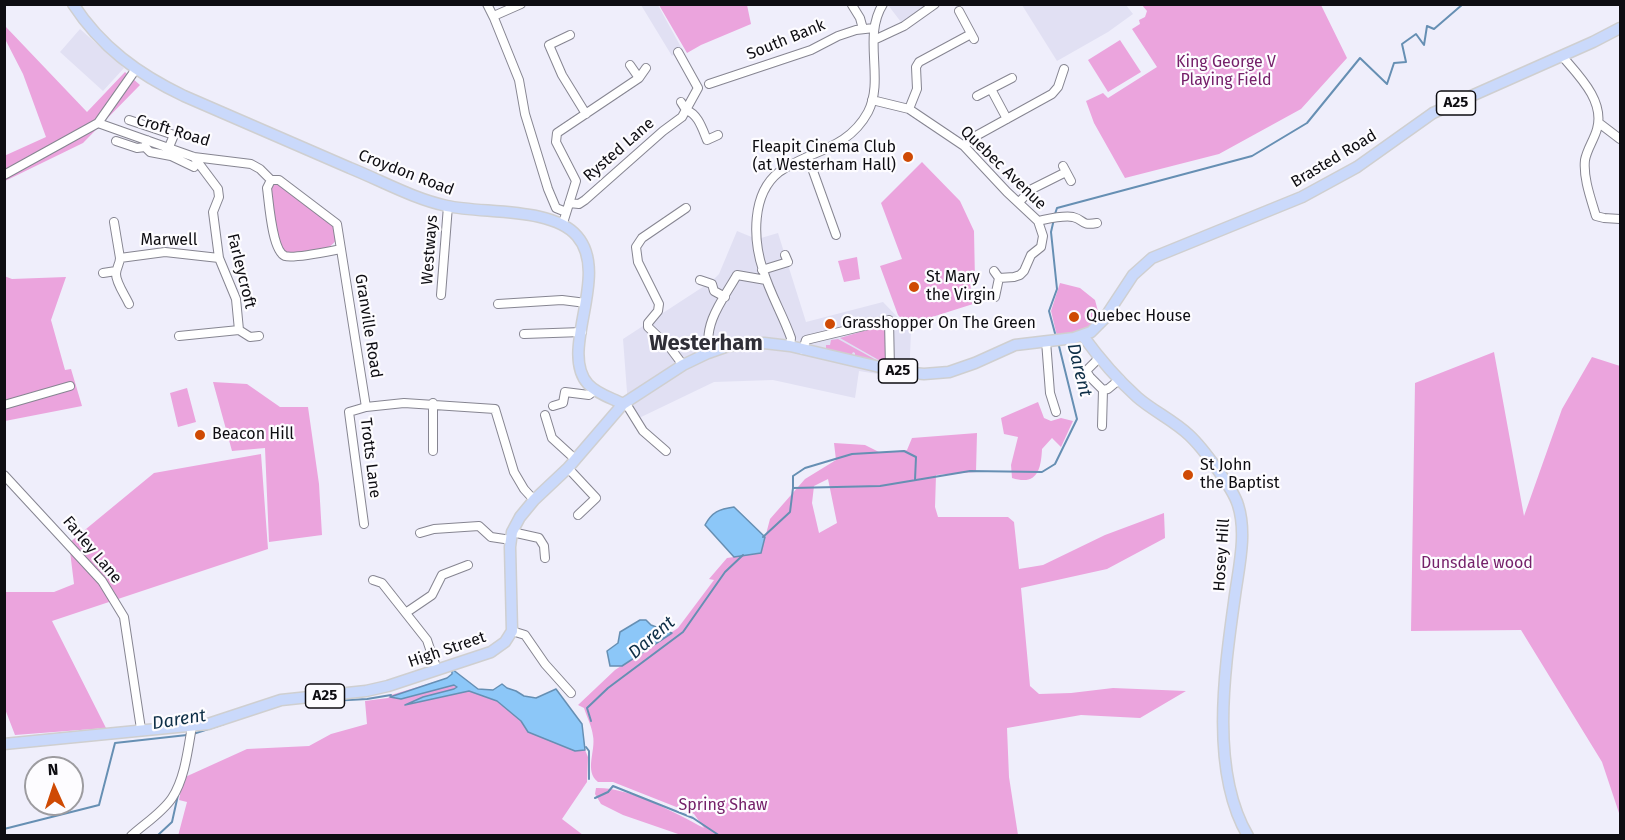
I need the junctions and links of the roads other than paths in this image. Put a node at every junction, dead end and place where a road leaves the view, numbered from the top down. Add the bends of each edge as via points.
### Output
1 (73, 4) edge
2 (487, 4) edge
3 (521, 4) edge
4 (883, 4) edge
5 (936, 4) edge
6 (852, 5) edge
7 (959, 10) dead end
8 (494, 18) junction
9 (874, 28) junction
10 (1620, 28) edge
11 (863, 29) junction
12 (570, 35) dead end
13 (874, 40) junction
14 (678, 52) dead end
15 (1562, 56) junction
16 (630, 64) dead end
17 (646, 68) dead end
18 (136, 69) junction
19 (1064, 69) dead end
20 (639, 78) junction
21 (1011, 78) dead end
22 (709, 84) dead end
23 (991, 89) junction
24 (977, 96) dead end
25 (872, 100) junction
26 (683, 106) junction
27 (909, 109) junction
28 (586, 114) junction
29 (1007, 119) junction
30 (129, 120) dead end
31 (98, 123) junction
32 (1599, 123) junction
33 (718, 135) dead end
34 (1620, 139) edge
35 (116, 141) dead end
36 (146, 143) junction
37 (964, 146) junction
38 (169, 147) junction
39 (194, 157) junction
40 (808, 157) junction
41 (194, 167) dead end
42 (4, 175) edge
43 (271, 180) junction
44 (1071, 181) dead end
45 (1019, 202) junction
46 (569, 203) junction
47 (448, 206) junction
48 (686, 208) dead end
49 (564, 218) junction
50 (1620, 219) edge
51 (114, 222) dead end
52 (1038, 222) junction
53 (1096, 223) dead end
54 (836, 235) dead end
55 (341, 249) junction
56 (120, 258) junction
57 (219, 258) junction
58 (786, 258) dead end
59 (762, 270) junction
60 (116, 271) junction
61 (103, 273) dead end
62 (700, 280) dead end
63 (766, 280) junction
64 (441, 295) dead end
65 (725, 297) junction
66 (995, 297) dead end
67 (503, 301) dead end
68 (586, 303) junction
69 (129, 304) dead end
70 (239, 330) junction
71 (582, 332) junction
72 (524, 334) dead end
73 (179, 336) dead end
74 (259, 336) dead end
75 (1083, 336) junction
76 (1046, 341) junction
77 (790, 346) junction
78 (803, 350) junction
79 (710, 352) junction
80 (1100, 358) junction
81 (683, 365) junction
82 (890, 369) junction
83 (1120, 379) junction
84 (70, 386) dead end
85 (595, 390) junction
86 (1103, 390) junction
87 (433, 403) junction
88 (625, 403) junction
89 (4, 405) edge
90 (553, 405) dead end
91 (366, 407) junction
92 (1056, 412) dead end
93 (545, 416) dead end
94 (1102, 426) dead end
95 (666, 450) dead end
96 (434, 451) dead end
97 (575, 459) junction
98 (567, 468) junction
99 (4, 475) edge
100 (534, 500) junction
101 (578, 515) dead end
102 (364, 524) dead end
103 (420, 533) dead end
104 (512, 536) junction
105 (545, 558) dead end
106 (468, 565) dead end
107 (373, 580) dead end
108 (432, 595) junction
109 (443, 599) dead end
110 (407, 612) junction
111 (512, 631) junction
112 (437, 670) junction
113 (572, 693) dead end
114 (141, 729) junction
115 (191, 732) junction
116 (4, 744) edge
117 (131, 836) edge
118 (1248, 836) edge

1 - 18 main road, Croydon Road via 100,41
2 - 8 street
3 - 8 street
4 - 9 street
5 - 13 street
6 - 11 street
7 - 27 street via 973,37 918,62 917,89
8 - 49 street via 519,80 548,189
9 - 11 street, South Bank
9 - 13 street
10 - 15 main road, Brasted Road / A25
11 - 22 street, South Bank
12 - 28 street via 549,45
13 - 25 street
14 - 26 street, Rysted Lane via 698,88
15 - 32 street via 1591,92
15 - 75 main road, Brasted Road / A25 via 1434,113 1357,167 1302,197 1152,258 1133,275 1098,326
16 - 20 street
17 - 20 street
18 - 31 street
18 - 47 main road, Croydon Road via 184,96
19 - 29 street via 1052,94
20 - 28 street
21 - 23 street
23 - 24 street
23 - 29 street
25 - 27 street, Quebec Avenue
25 - 40 street via 852,134
26 - 33 street via 696,116 707,140
26 - 46 street, Rysted Lane via 682,117 585,200
27 - 37 street, Quebec Avenue
28 - 46 street via 555,137 576,181
29 - 37 street
30 - 38 street via 174,135
31 - 36 street, Croft Road
31 - 42 street
32 - 34 street
32 - 50 street via 1585,162 1589,193 1596,216
35 - 36 street via 137,148
36 - 38 street, Croft Road
36 - 41 street via 150,152
37 - 45 street, Quebec Avenue
38 - 39 street, Croft Road
39 - 43 street, Croft Road via 251,164
39 - 57 street, Farleycroft via 219,189 213,212
40 - 54 street
40 - 59 street via 777,173 762,194 756,238
43 - 55 street, Granville Road via 279,180 335,221
43 - 55 street via 267,188 275,244 280,253 289,256
44 - 45 street via 1065,169
45 - 52 street, Quebec Avenue
46 - 49 street
47 - 49 main road, Croydon Road
47 - 64 street, Westways
48 - 81 street via 642,238 636,247 638,262 659,304 648,327
49 - 68 main road via 586,252
51 - 56 street, Marwell
52 - 53 street via 1073,217 1086,225
52 - 66 street, Quebec Avenue via 1043,236 1041,247 1031,255 1020,275 996,275
55 - 91 street, Granville Road
56 - 57 street, Marwell via 165,252
56 - 60 street, Marwell
57 - 70 street, Farleycroft via 236,299
58 - 59 street
59 - 63 street
60 - 61 street
60 - 69 street
62 - 65 street via 712,284 714,291
63 - 65 street via 738,275
63 - 77 street via 790,335
65 - 79 street via 707,336
67 - 68 street
68 - 71 main road
70 - 73 street, Farleycroft
70 - 74 street, Farleycroft via 250,337
71 - 72 street
71 - 85 main road via 578,363 583,378
75 - 76 main road, A25
75 - 80 main road, Hosey Hill
76 - 82 main road, A25 via 1015,345 949,372 924,374
76 - 92 street via 1050,393
77 - 78 main road, A25
77 - 79 main road, A25 via 747,344
78 - 82 main road, A25
78 - 82 street via 806,340 889,320
79 - 81 main road, A25
80 - 83 main road, Hosey Hill
80 - 86 street via 1086,371
81 - 88 main road, A25
83 - 86 street
83 - 118 main road, Hosey Hill via 1191,438 1238,503 1242,528 1240,565 1226,662 1223,741 1229,784
84 - 89 street
85 - 88 main road
85 - 90 street via 589,395 565,392 563,403
86 - 94 street
87 - 91 street
87 - 96 street
87 - 100 street via 495,409 514,472
88 - 95 street via 643,431
88 - 97 main road, A25
91 - 102 street, Trotts Lane via 349,412
93 - 97 street via 552,438
97 - 98 main road, A25
98 - 100 main road, A25
98 - 101 street via 596,498
99 - 114 street, Farley Lane via 102,581 124,617
100 - 104 main road, A25 via 520,517
103 - 104 street via 479,526 491,537
104 - 105 street via 538,538 544,546
104 - 111 main road
106 - 108 street via 442,575
107 - 110 street via 382,583
108 - 109 street
108 - 110 street
110 - 112 street via 427,640
111 - 112 main road, High Street / A25 via 491,652
111 - 113 street via 529,638 545,664
112 - 115 main road, High Street / A25 via 366,691 281,700
114 - 115 main road, A25
114 - 116 main road, A25
115 - 117 street via 172,797

